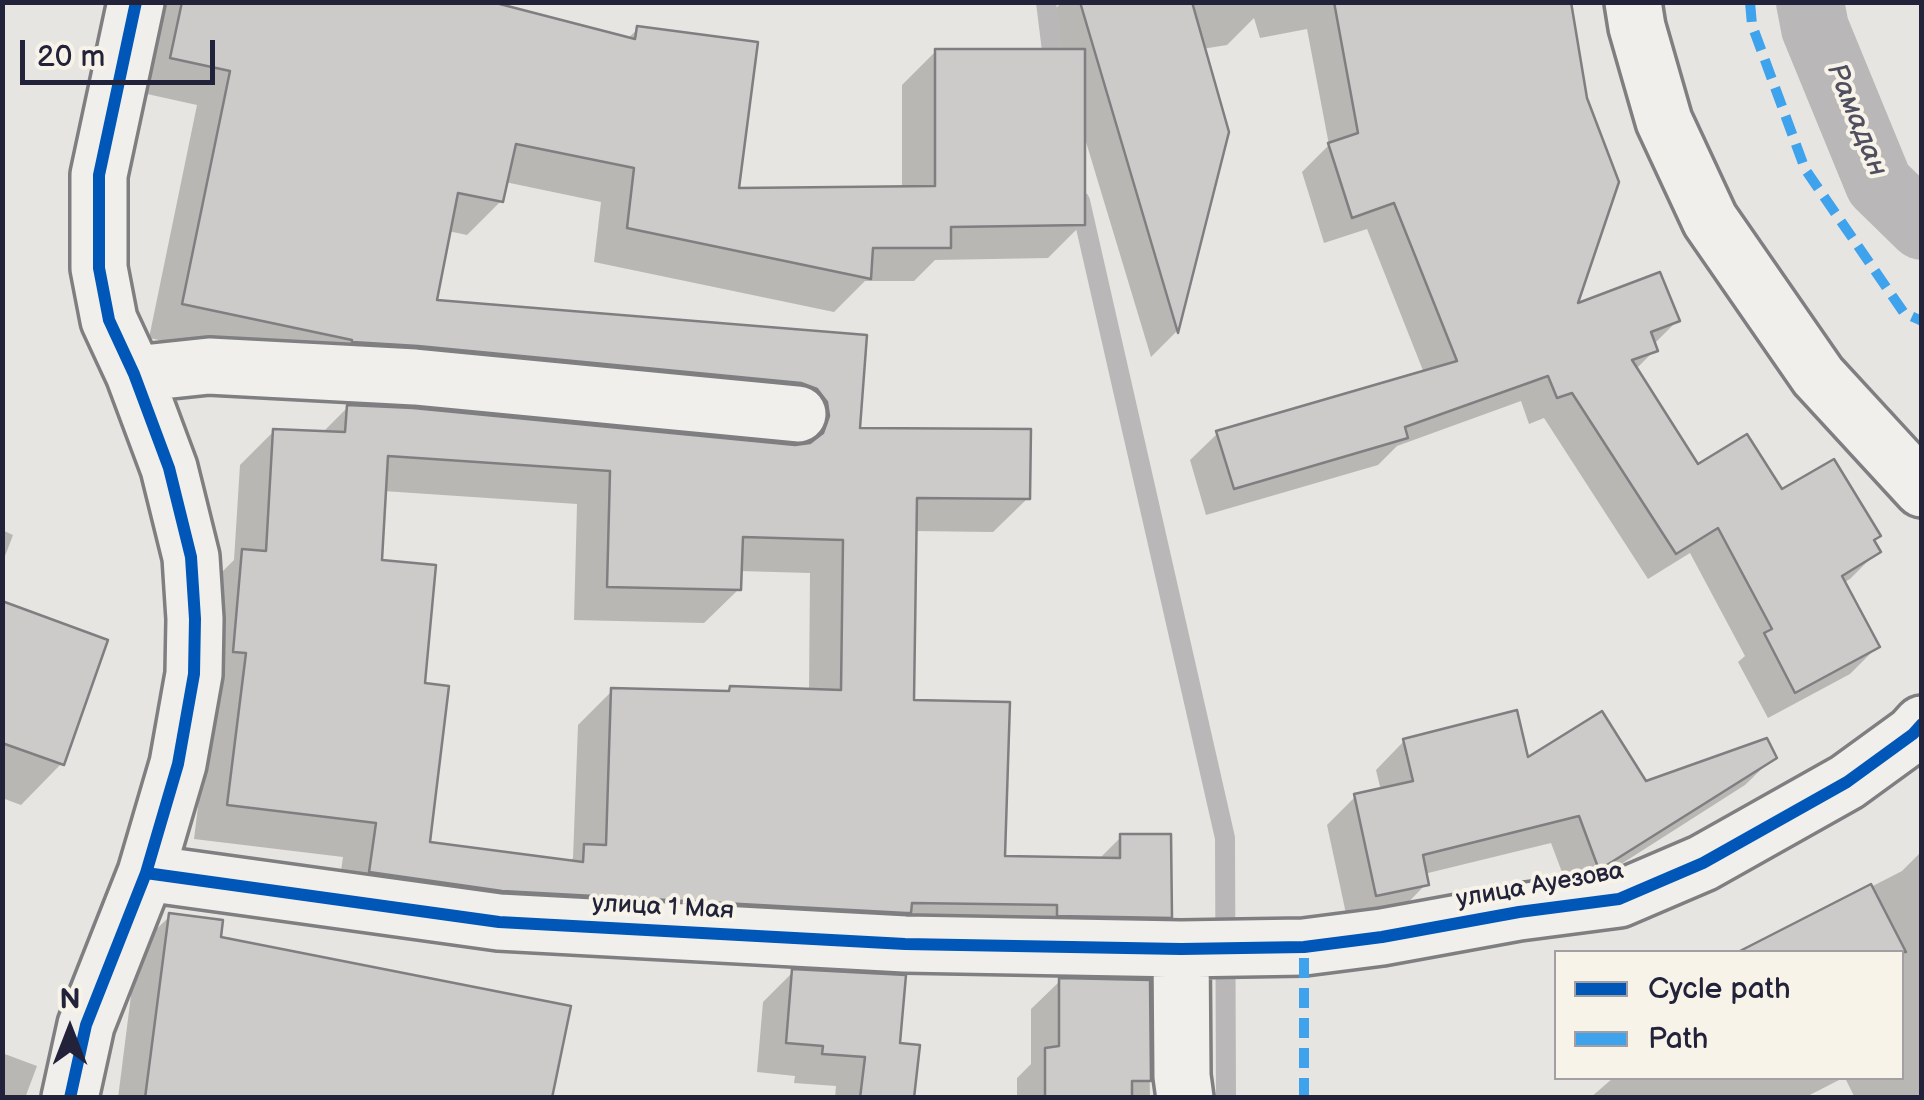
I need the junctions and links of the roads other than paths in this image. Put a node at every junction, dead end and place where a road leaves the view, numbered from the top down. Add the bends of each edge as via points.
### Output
1 (136, 2) edge
2 (1633, 2) edge
3 (134, 374) junction
4 (798, 414) dead end
5 (1922, 489) edge
6 (1922, 724) edge
7 (146, 873) junction
8 (1182, 949) junction
9 (70, 1098) edge
10 (1185, 1098) edge

1 - 3 street via 100,175 100,268 109,320
2 - 5 street via 1664,121 1710,220 1818,376
3 - 4 street via 208,366 414,376
3 - 7 street via 169,468 191,557 195,619 194,674 178,764
6 - 8 street, улица Ауезова via 1848,782 1619,899 1304,947
7 - 8 street, улица 1 Мая via 499,922 905,944
7 - 9 street via 86,1025
8 - 10 street

